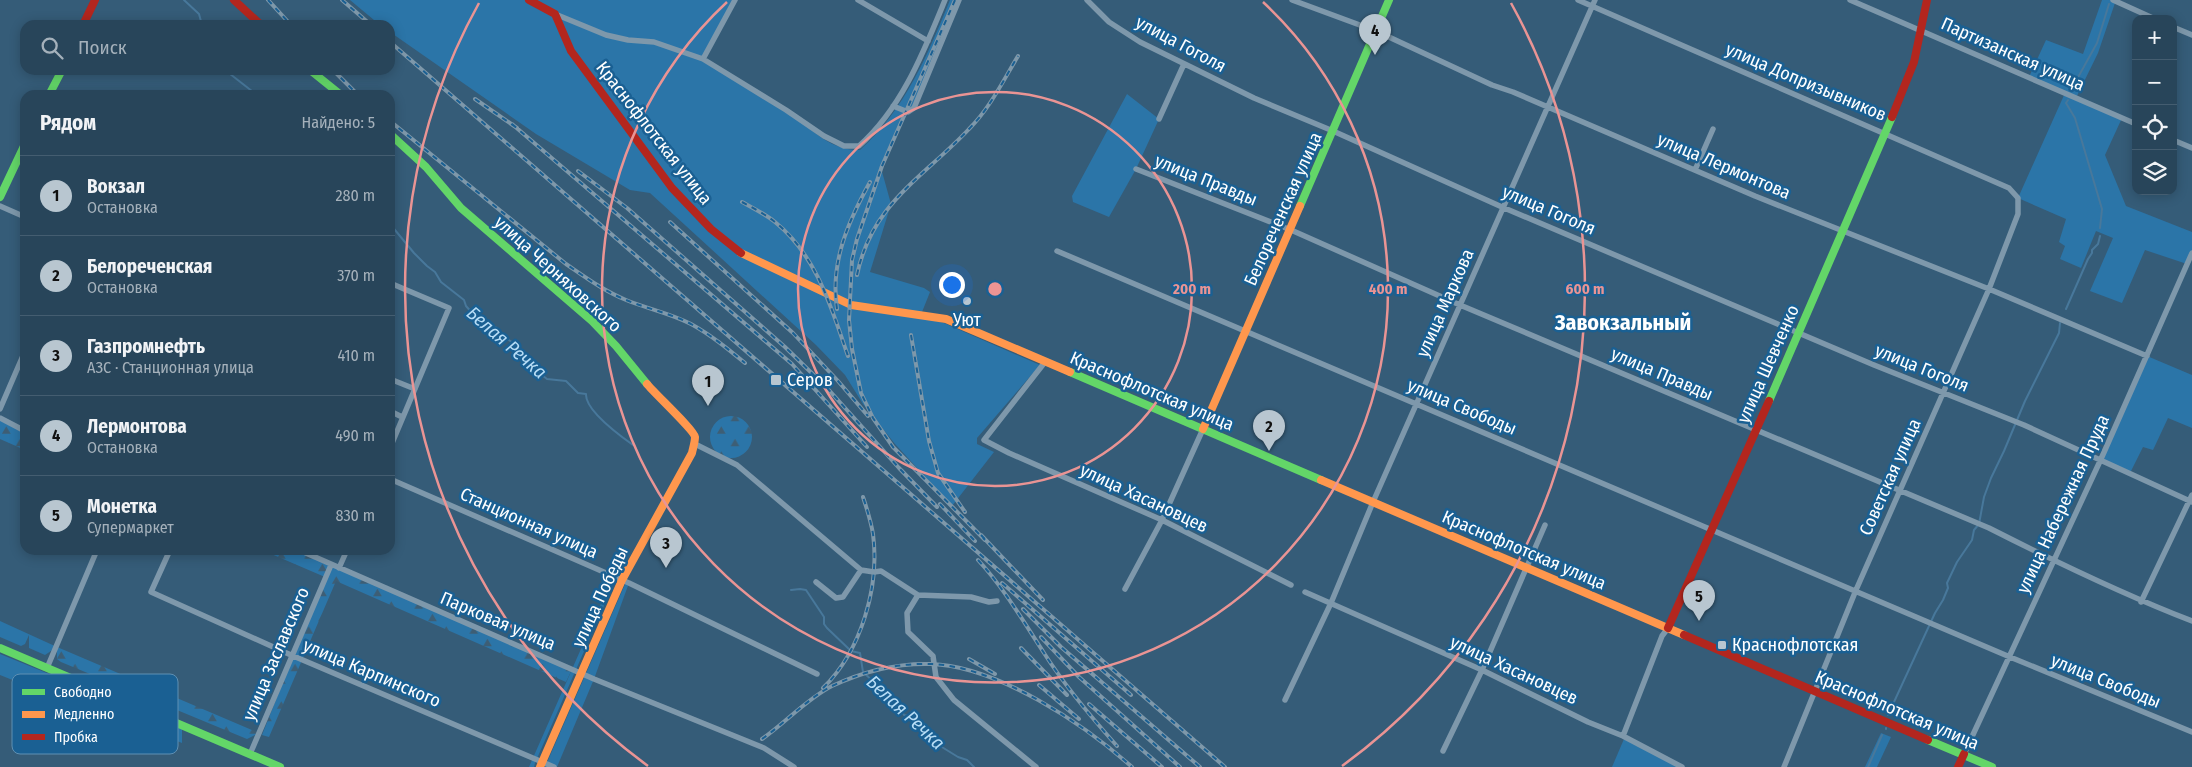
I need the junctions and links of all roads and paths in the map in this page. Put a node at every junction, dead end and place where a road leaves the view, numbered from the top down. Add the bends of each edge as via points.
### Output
1 (94, 0) edge
2 (234, 0) edge
3 (529, 0) edge
4 (734, 0) edge
5 (858, 0) edge
6 (945, 0) edge
7 (959, 0) edge
8 (1087, 0) edge
9 (1292, 0) edge
10 (1389, 0) edge
11 (1578, 0) edge
12 (1850, 0) edge
13 (1927, 0) edge
14 (2115, 0) edge
15 (1593, 3) edge
16 (555, 14) junction
17 (2147, 15) edge
18 (85, 20) edge
19 (256, 20) edge
20 (2177, 29) edge
21 (1921, 30) junction
22 (1376, 31) junction
23 (2192, 35) edge
24 (928, 41) junction
25 (703, 60) junction
26 (1184, 64) junction
27 (59, 75) edge
28 (316, 75) edge
29 (52, 90) edge
30 (335, 90) edge
31 (893, 106) junction
32 (1549, 107) junction
33 (1160, 119) dead end
34 (2132, 122) edge
35 (1713, 129) dead end
36 (1333, 131) junction
37 (1885, 133) junction
38 (395, 139) edge
39 (2177, 142) edge
40 (2192, 148) edge
41 (20, 155) edge
42 (1136, 169) dead end
43 (1695, 170) junction
44 (0, 197) edge
45 (2018, 198) joint
46 (0, 206) edge
47 (1502, 207) junction
48 (20, 215) edge
49 (1291, 230) junction
50 (1843, 231) junction
51 (1057, 251) dead end
52 (2192, 253) edge
53 (2190, 265) edge
54 (395, 285) edge
55 (1989, 289) junction
56 (1460, 305) junction
57 (1245, 331) junction
58 (1799, 333) junction
59 (2147, 356) junction
60 (1045, 362) junction
61 (20, 363) edge
62 (395, 381) edge
63 (415, 389) junction
64 (1943, 392) junction
65 (1417, 404) junction
66 (0, 409) edge
67 (395, 414) edge
68 (402, 417) junction
69 (0, 418) edge
70 (20, 428) edge
71 (1203, 429) junction
72 (1755, 429) junction
73 (395, 435) edge
74 (695, 444) junction
75 (2101, 459) junction
76 (395, 481) edge
77 (1900, 491) junction
78 (2191, 499) edge
79 (1373, 502) junction
80 (1162, 520) junction
81 (1545, 525) dead end
82 (1713, 530) junction
83 (95, 555) edge
84 (168, 555) edge
85 (310, 555) edge
86 (344, 555) edge
87 (2053, 561) junction
88 (331, 565) junction
89 (1526, 567) junction
90 (339, 568) junction
91 (861, 570) junction
92 (622, 580) junction
93 (816, 582) dead end
94 (1291, 585) dead end
95 (1125, 589) dead end
96 (1856, 590) junction
97 (1305, 592) dead end
98 (918, 595) junction
99 (997, 601) dead end
100 (2141, 602) junction
101 (1331, 603) junction
102 (2192, 621) edge
103 (1668, 628) junction
104 (0, 648) edge
105 (291, 655) junction
106 (2010, 657) junction
107 (47, 668) junction
108 (1482, 670) junction
109 (581, 673) junction
110 (61, 674) edge
111 (817, 674) dead end
112 (1816, 691) junction
113 (1285, 700) dead end
114 (178, 723) edge
115 (2192, 732) edge
116 (1623, 736) junction
117 (1443, 751) dead end
118 (250, 754) junction
119 (1964, 754) junction
120 (267, 764) edge
121 (541, 764) edge
122 (280, 767) edge
123 (554, 767) edge
124 (794, 767) edge
125 (1036, 767) edge
126 (1682, 767) edge
127 (1784, 767) edge
128 (1958, 767) edge
129 (1992, 767) edge

1 - 18 street
2 - 19 street
3 - 16 street
4 - 25 street
5 - 24 street
6 - 24 street
7 - 31 street via 914,108 908,112
8 - 26 street, улица Гоголя via 1109,22
9 - 22 street, улица Лермонтова
10 - 22 street, Белореченская улица
11 - 15 street, улица Допризывников
12 - 21 street, Партизанская улица
13 - 21 street, улица Шевченко
14 - 17 street
15 - 32 street, улица Маркова
15 - 37 street, улица Допризывников
16 - 25 street via 606,35 654,42
16 - 60 street, Краснофлотская улица via 571,51 672,188 737,251 851,304 946,320
20 - 23 street
21 - 34 street, Партизанская улица
21 - 37 street, улица Шевченко via 1914,62
22 - 32 street, улица Лермонтова via 1492,85
22 - 36 street, Белореченская улица
24 - 31 street
25 - 31 street via 844,146 859,146
26 - 33 street
26 - 36 street, улица Гоголя
27 - 29 street
28 - 30 street
32 - 43 street, улица Лермонтова
32 - 47 street, улица Маркова
35 - 43 street
36 - 47 street, улица Гоголя
36 - 49 street, Белореченская улица
37 - 45 street, улица Допризывников via 2009,188
37 - 50 street, улица Шевченко
38 - 74 street, улица Черняховского via 426,167 461,208 592,321 658,399 692,430
39 - 40 street
41 - 44 street
42 - 49 street, улица Правды
43 - 50 street, улица Лермонтова
45 - 55 street, Советская улица via 2018,214
46 - 48 street
47 - 56 street, улица Маркова
47 - 58 street, улица Гоголя
49 - 56 street, улица Правды
49 - 57 street, Белореченская улица
50 - 55 street, улица Лермонтова
50 - 58 street, улица Шевченко
51 - 57 street, улица Свободы
52 - 53 street, улица Набережная Пруда
53 - 59 street, улица Набережная Пруда
54 - 63 street via 449,308
55 - 59 street, улица Лермонтова
55 - 64 street, Советская улица
56 - 65 street, улица Маркова
56 - 72 street, улица Правды
57 - 65 street, улица Свободы
57 - 71 street, Белореченская улица
58 - 64 street, улица Гоголя
58 - 72 street, улица Шевченко
59 - 75 street, улица Набережная Пруда
60 - 71 street, Краснофлотская улица
60 - 80 street, улица Хасановцев via 984,440
61 - 66 street
62 - 63 street
63 - 68 street
64 - 75 street, улица Гоголя
64 - 77 street, Советская улица
65 - 79 street, улица Маркова
65 - 82 street, улица Свободы
67 - 68 street
68 - 73 street
69 - 70 street
71 - 79 street, Краснофлотская улица
71 - 80 street
72 - 77 street, улица Правды
72 - 82 street, улица Шевченко
74 - 91 street via 737,465
74 - 92 street, улица Победы
75 - 78 street
75 - 87 street, улица Набережная Пруда
76 - 92 street, Станционная улица
77 - 87 street, улица Правды via 1984,526
77 - 96 street, Советская улица
78 - 100 street
79 - 89 street, Краснофлотская улица
79 - 101 street, улица Маркова
80 - 94 street, улица Хасановцев
80 - 95 street
81 - 89 street
82 - 96 street, улица Свободы
82 - 103 street, улица Шевченко
83 - 107 street
84 - 105 street, улица Карпинского via 151,592
85 - 88 street, Парковая улица
86 - 90 street
87 - 100 street
87 - 106 street, улица Набережная Пруда
88 - 90 street, Парковая улица
88 - 105 street, улица Заславского
89 - 103 street, Краснофлотская улица
89 - 108 street
90 - 109 street, Парковая улица
91 - 93 street via 843,597 836,598
91 - 98 street via 881,572
92 - 109 street, улица Победы
92 - 111 street, Станционная улица
96 - 106 street, улица Свободы
96 - 112 street, Советская улица
97 - 101 street, улица Хасановцев
98 - 99 street
98 - 125 street via 907,612 908,632 933,656 936,677 954,700
100 - 102 street
101 - 108 street, улица Хасановцев
101 - 113 street, улица Маркова
103 - 112 street, Краснофлотская улица
103 - 116 street, улица Шевченко
104 - 107 street
105 - 118 street, улица Заславского
105 - 121 street, улица Карпинского
106 - 115 street, улица Свободы
106 - 119 street, улица Набережная Пруда
107 - 110 street
108 - 116 street, улица Хасановцев
108 - 117 street
109 - 121 street, улица Победы
109 - 124 street, Парковая улица via 764,748
112 - 119 street, Краснофлотская улица
112 - 127 street, Советская улица
114 - 118 street
116 - 126 street, улица Хасановцев
118 - 120 street
119 - 128 street, улица Набережная Пруда
119 - 129 street, Краснофлотская улица
120 - 122 street
121 - 123 street, улица Карпинского

